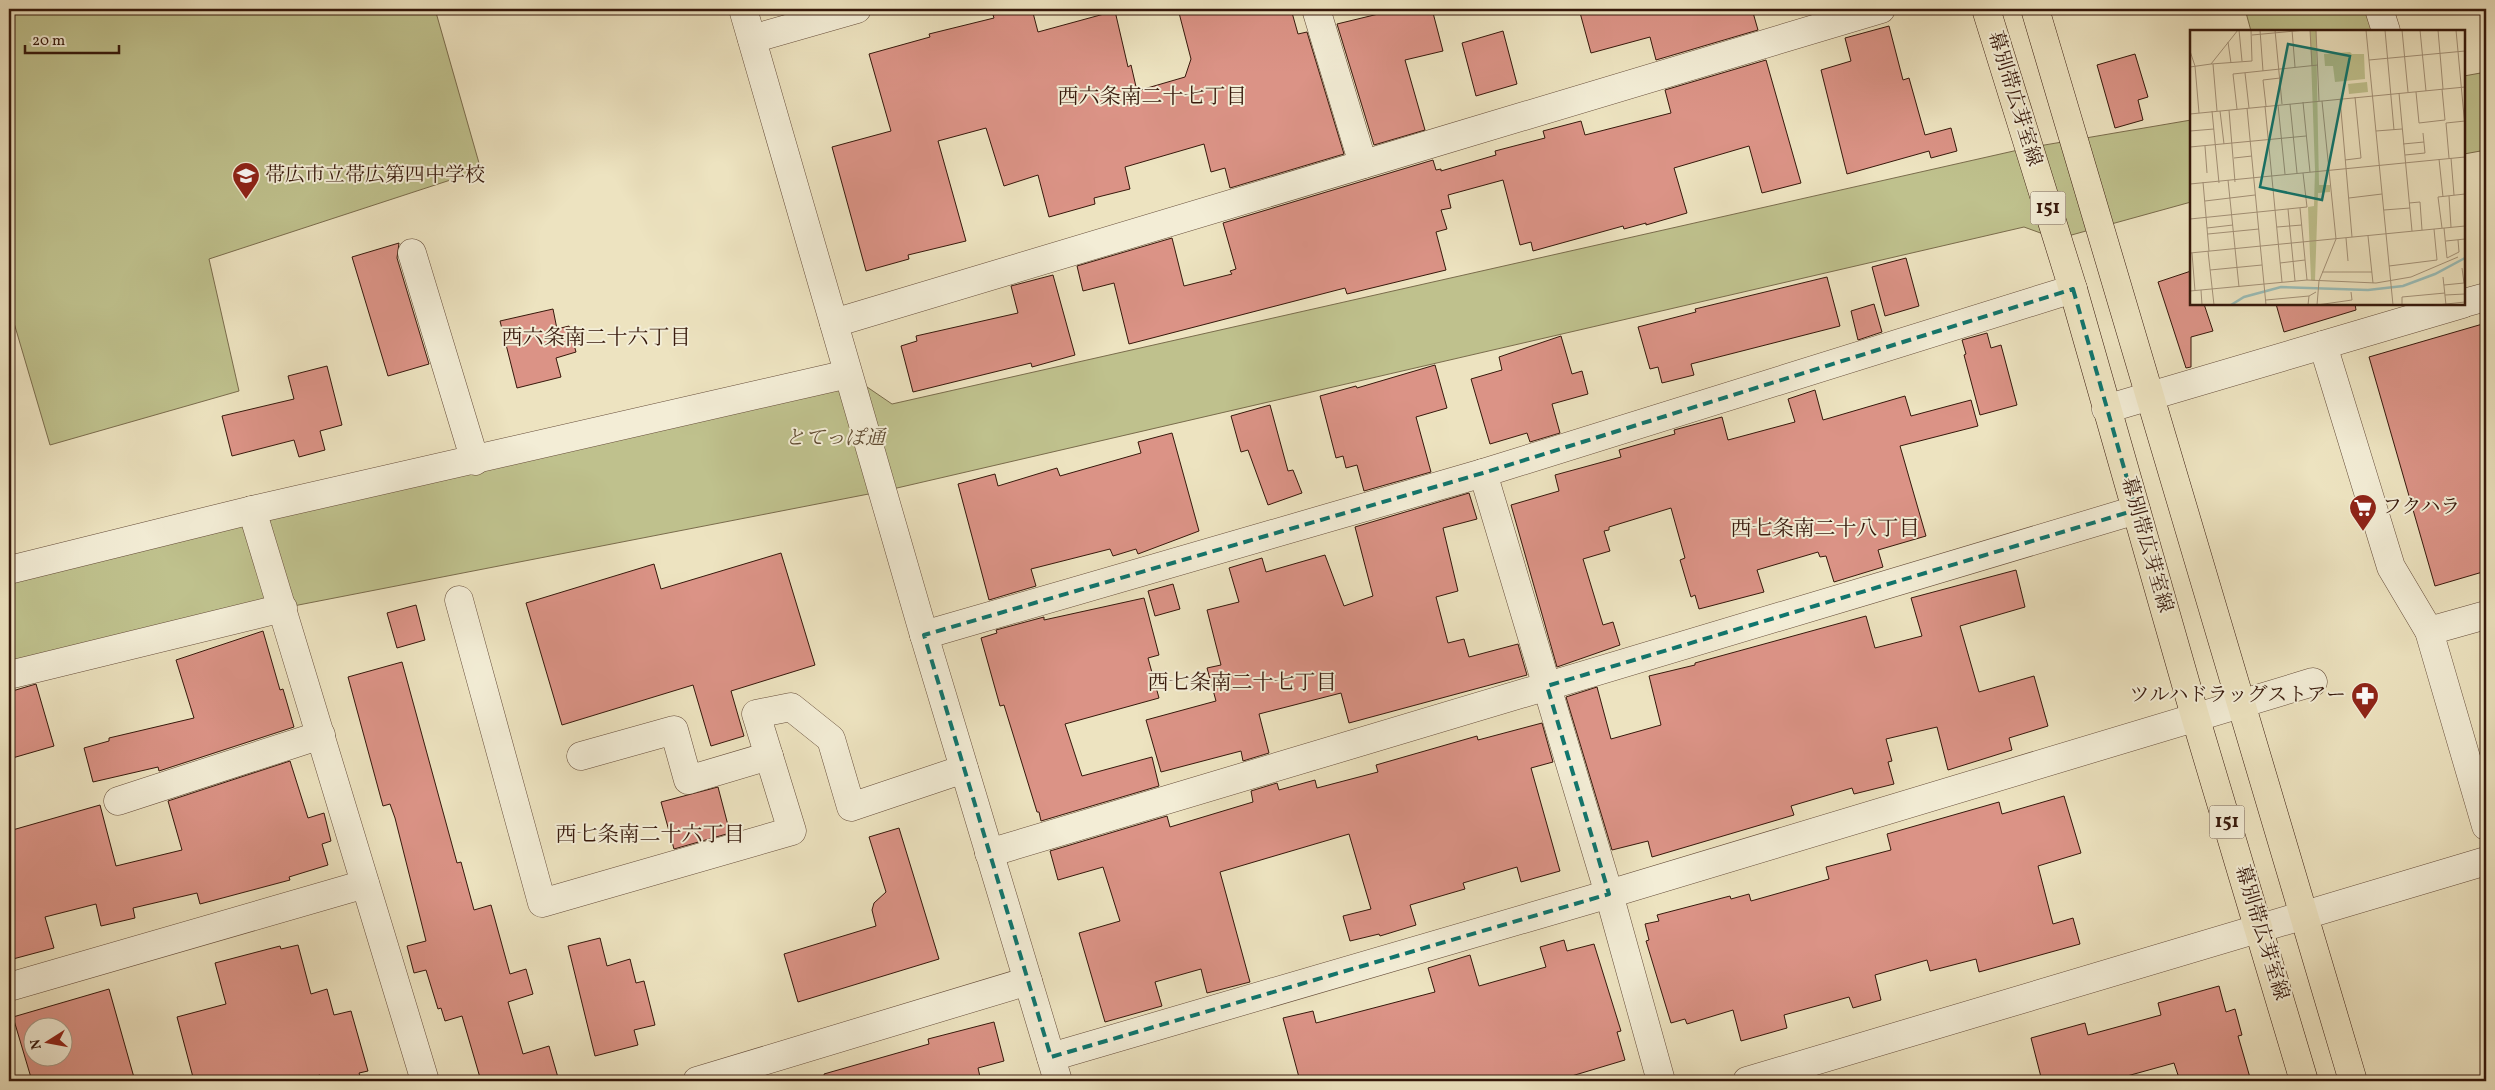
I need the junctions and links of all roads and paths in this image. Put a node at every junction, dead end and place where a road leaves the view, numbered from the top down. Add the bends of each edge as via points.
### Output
1 (743, 9) edge
2 (857, 9) edge
3 (1316, 9) edge
4 (1881, 9) edge
5 (1986, 9) edge
6 (2035, 9) edge
7 (2379, 9) edge
8 (2386, 30) edge
9 (752, 39) junction
10 (1363, 164) junction
11 (412, 252) dead end
12 (2072, 289) junction
13 (2486, 297) edge
14 (2465, 303) edge
15 (2460, 305) edge
16 (834, 322) junction
17 (2323, 345) junction
18 (848, 374) junction
19 (2149, 396) junction
20 (2106, 409) junction
21 (475, 461) junction
22 (1484, 473) junction
23 (252, 510) junction
24 (2136, 510) junction
25 (9, 570) edge
26 (459, 600) dead end
27 (283, 608) junction
28 (2486, 615) edge
29 (2429, 631) junction
30 (924, 635) junction
31 (9, 675) edge
32 (2313, 682) dead end
33 (1546, 686) junction
34 (2241, 703) junction
35 (2195, 716) junction
36 (321, 735) junction
37 (581, 756) dead end
38 (769, 756) junction
39 (964, 769) junction
40 (118, 801) dead end
41 (2486, 826) edge
42 (989, 853) junction
43 (2486, 861) edge
44 (365, 884) junction
45 (1609, 894) junction
46 (2303, 915) junction
47 (2259, 928) junction
48 (1028, 981) junction
49 (9, 987) edge
50 (1054, 1069) edge
51 (425, 1081) edge
52 (697, 1081) edge
53 (1661, 1081) edge
54 (1747, 1081) edge
55 (2304, 1081) edge
56 (2353, 1081) edge

1 - 9 street
2 - 9 street
3 - 10 street
4 - 10 street
5 - 12 main road, 幕別帯広芽室線 / 151
6 - 19 main road, 151
7 - 8 street
9 - 16 street
10 - 16 street
11 - 21 street
12 - 20 main road, 幕別帯広芽室線 / 151
12 - 22 street
13 - 14 street
15 - 17 street
16 - 18 street
17 - 19 street
17 - 29 street via 2391,567
18 - 21 street
18 - 30 street
19 - 20 street
19 - 34 main road, 151
20 - 24 main road, 幕別帯広芽室線 / 151
21 - 23 street
22 - 30 street
22 - 33 street
23 - 25 street
23 - 27 street
24 - 33 street
24 - 35 main road, 幕別帯広芽室線 / 151
26 - 38 street via 542,903 792,831
27 - 31 street
27 - 36 street
28 - 29 street
29 - 41 street
30 - 39 street
32 - 34 street
33 - 42 street
33 - 45 street
34 - 35 street
34 - 46 main road, 151
35 - 45 street
35 - 47 main road, 幕別帯広芽室線 / 151
36 - 40 street
36 - 44 street
37 - 38 street via 674,730 688,780
38 - 39 street via 756,714 791,707 831,740 851,807
39 - 42 street
42 - 48 street
43 - 46 street
44 - 49 street
44 - 51 street
45 - 50 street
45 - 53 street
46 - 47 street
46 - 56 main road, 151
47 - 54 street
47 - 55 main road, 幕別帯広芽室線 / 151
48 - 50 street
48 - 52 street

